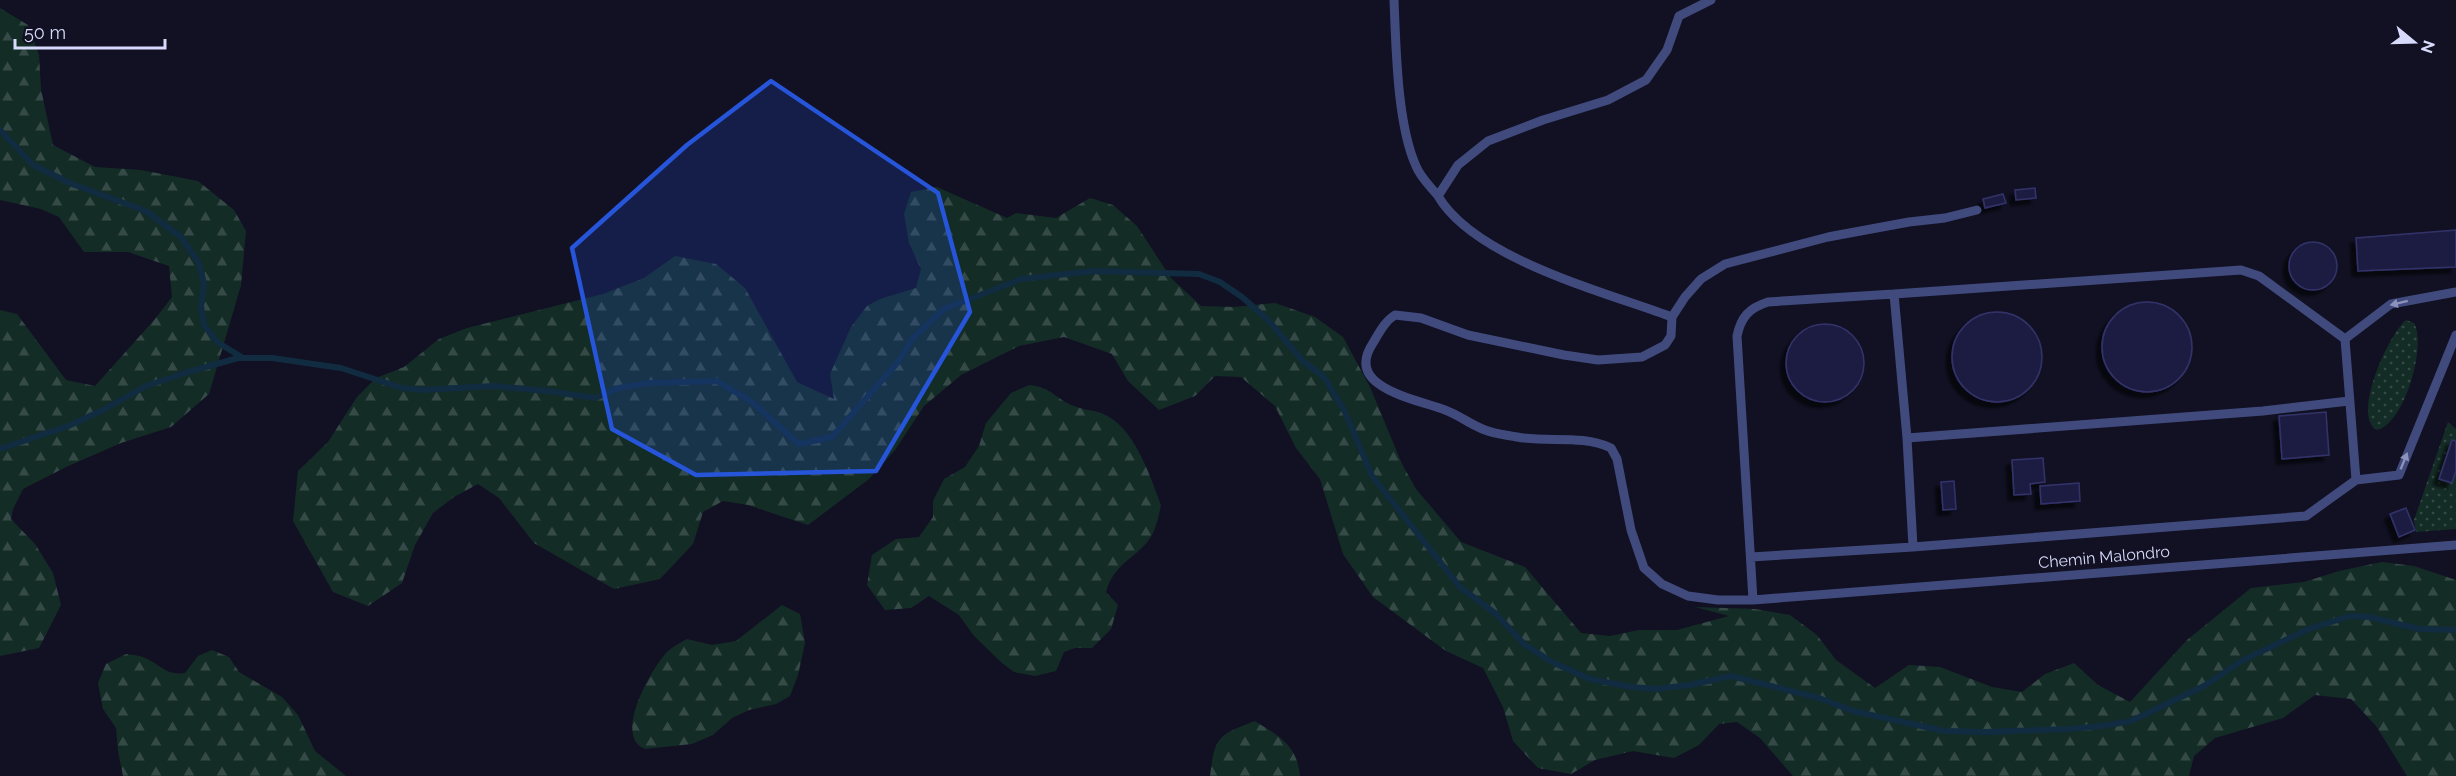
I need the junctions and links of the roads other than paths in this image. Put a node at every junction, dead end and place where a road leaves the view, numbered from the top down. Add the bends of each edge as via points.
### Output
1 (1394, 0) edge
2 (1711, 0) edge
3 (1438, 196) junction
4 (1977, 210) dead end
5 (2456, 292) edge
6 (1894, 294) junction
7 (1672, 317) junction
8 (2456, 335) edge
9 (2345, 339) junction
10 (2349, 401) junction
11 (1907, 438) junction
12 (2356, 480) junction
13 (2456, 545) edge
14 (1913, 547) junction
15 (1751, 557) junction
16 (1754, 600) junction

1 - 3 lane via 1405,130 1416,167
2 - 3 lane via 1679,16 1667,50 1646,80 1608,100 1488,141 1458,165
3 - 7 lane via 1459,222 1508,254 1540,270
4 - 7 lane via 1828,237 1725,264 1701,279
5 -> 9 lane via 2391,304
6 - 9 lane via 2241,270 2259,276
6 - 11 lane
6 - 15 lane via 1768,302 1743,317 1737,336
7 - 16 lane, Chemin Malondro via 1671,336 1658,351 1623,360 1598,360 1479,337 1421,318 1395,315 1369,349 1365,364 1385,390 1447,411 1486,430 1520,438 1584,440 1611,448 1644,568 1662,584 1688,596
12 -> 8 lane via 2399,475
9 - 10 lane
10 - 11 lane
10 - 12 lane
11 - 14 lane
12 - 14 lane via 2306,516
13 - 16 lane, Chemin Malondro
14 - 15 lane
15 - 16 lane

